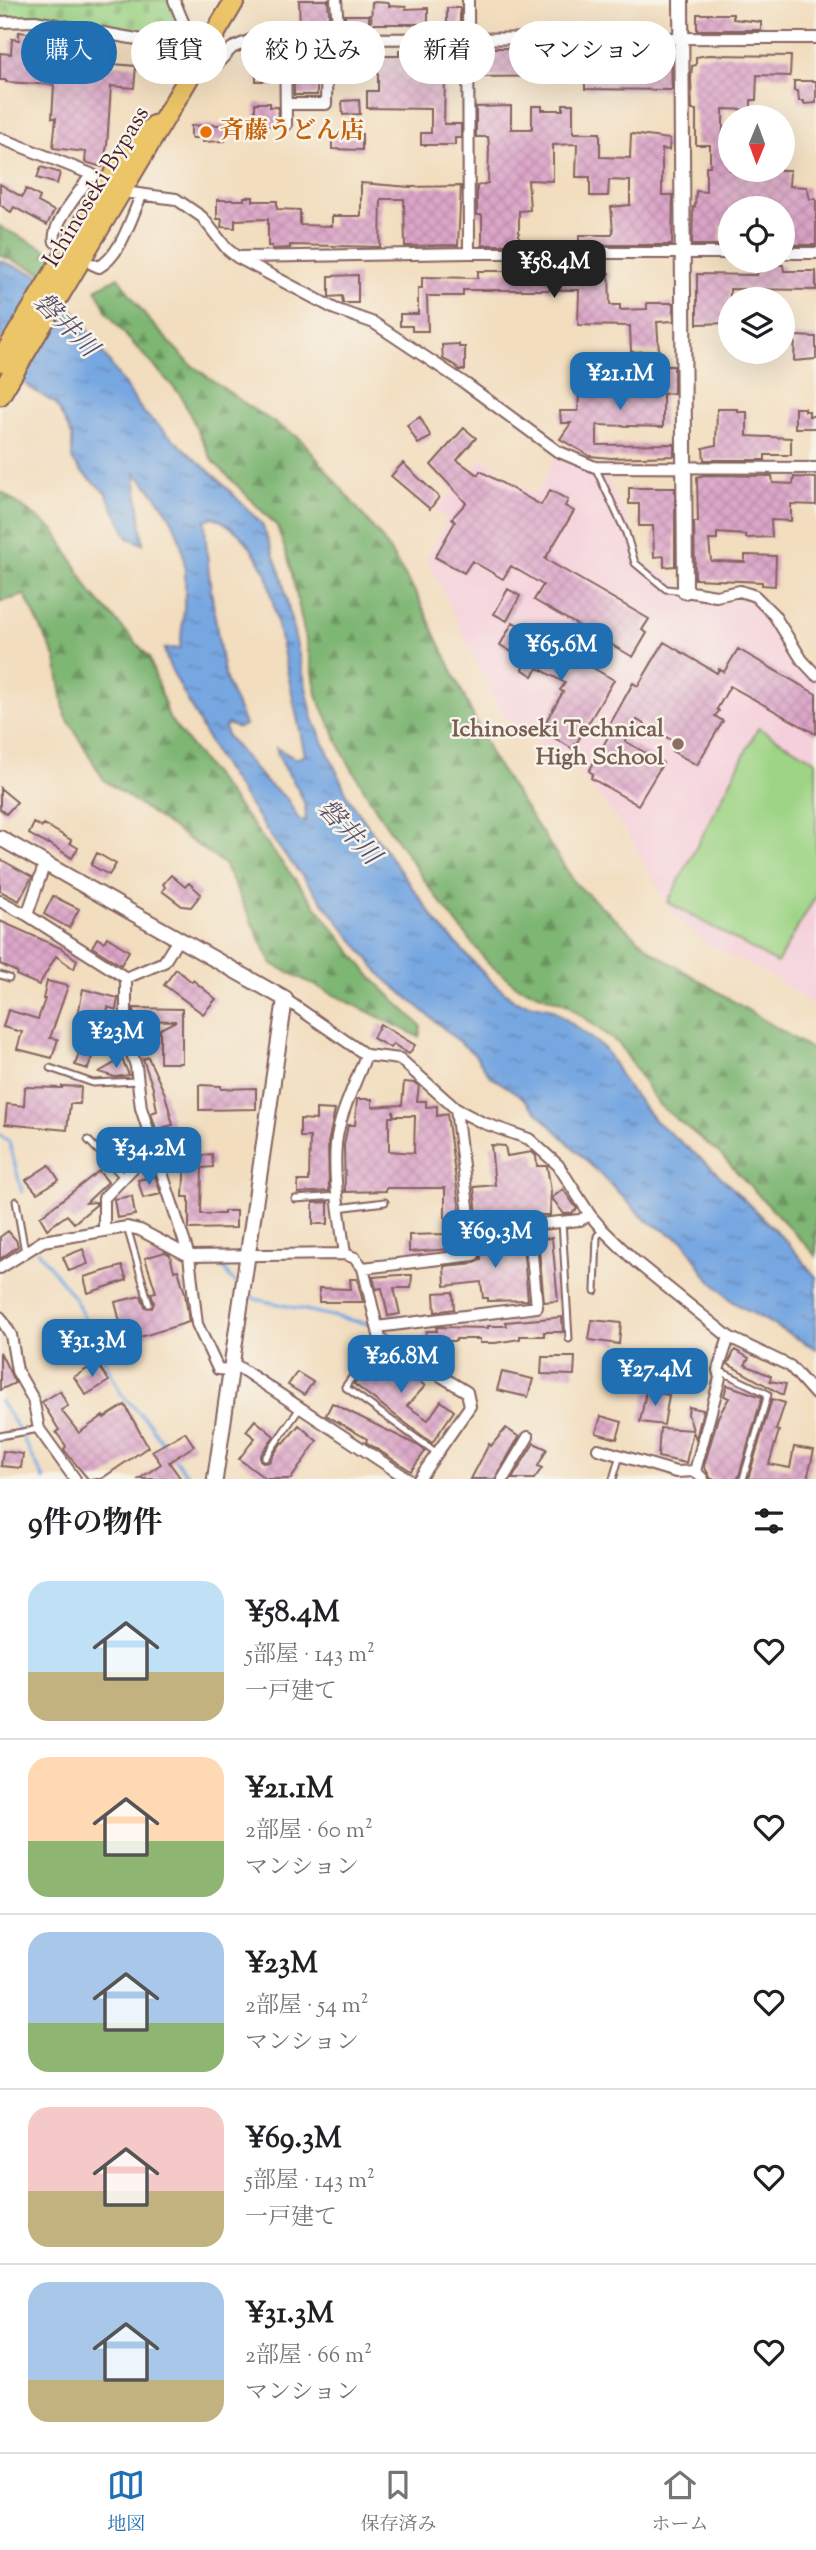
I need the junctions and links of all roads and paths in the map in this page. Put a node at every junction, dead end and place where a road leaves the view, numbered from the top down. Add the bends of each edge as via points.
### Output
1 (174, 0) edge
2 (235, 0) edge
3 (336, 0) edge
4 (468, 0) edge
5 (681, 0) edge
6 (183, 21) edge
7 (223, 21) edge
8 (338, 21) edge
9 (468, 21) edge
10 (0, 22) edge
11 (131, 38) edge
12 (495, 38) edge
13 (681, 38) junction
14 (816, 38) edge
15 (241, 43) edge
16 (227, 53) edge
17 (186, 84) edge
18 (286, 84) edge
19 (326, 84) edge
20 (468, 84) edge
21 (286, 104) junction
22 (286, 125) dead end
23 (0, 138) edge
24 (116, 186) junction
25 (469, 253) junction
26 (682, 253) junction
27 (718, 253) edge
28 (795, 253) edge
29 (816, 253) edge
30 (73, 257) junction
31 (237, 257) junction
32 (0, 362) edge
33 (0, 396) edge
34 (595, 467) junction
35 (684, 468) junction
36 (816, 468) edge
37 (685, 591) junction
38 (816, 675) edge
39 (0, 838) edge
40 (45, 863) junction
41 (0, 901) edge
42 (27, 915) junction
43 (178, 938) junction
44 (0, 975) edge
45 (9, 978) dead end
46 (126, 978) junction
47 (285, 999) junction
48 (366, 1055) junction
49 (50, 1068) dead end
50 (138, 1081) junction
51 (456, 1108) junction
52 (88, 1140) dead end
53 (153, 1147) junction
54 (123, 1177) junction
55 (338, 1196) junction
56 (295, 1199) dead end
57 (16, 1201) dead end
58 (385, 1202) dead end
59 (338, 1208) junction
60 (590, 1215) junction
61 (562, 1221) junction
62 (529, 1223) junction
63 (127, 1227) junction
64 (104, 1230) junction
65 (603, 1230) junction
66 (470, 1231) junction
67 (25, 1252) junction
68 (249, 1254) junction
69 (345, 1254) junction
70 (189, 1256) junction
71 (0, 1268) edge
72 (363, 1268) junction
73 (595, 1291) dead end
74 (149, 1304) dead end
75 (0, 1317) edge
76 (377, 1327) junction
77 (729, 1336) junction
78 (380, 1339) junction
79 (569, 1339) dead end
80 (230, 1366) junction
81 (718, 1370) junction
82 (816, 1395) edge
83 (300, 1408) junction
84 (39, 1429) junction
85 (527, 1437) dead end
86 (1, 1439) edge
87 (598, 1448) dead end
88 (437, 1453) junction
89 (620, 1455) junction
90 (265, 1458) dead end
91 (675, 1475) edge
92 (699, 1475) edge
93 (75, 1479) edge
94 (215, 1479) edge
95 (408, 1479) edge
96 (419, 1479) edge
97 (503, 1479) edge
98 (613, 1479) edge
99 (743, 1479) edge

1 - 6 street
2 - 7 highway, Ichinoseki Bypass
3 - 8 street
4 - 9 street
5 - 13 street
10 - 11 street via 35,21
12 - 13 street
13 - 14 street
13 - 26 street
15 - 16 street
17 - 24 highway, Ichinoseki Bypass
18 - 21 street
19 - 21 street via 326,104
20 - 25 street
21 - 22 street
23 - 24 street
24 - 30 highway, Ichinoseki Bypass
24 - 30 street via 60,220 53,235
24 - 31 street via 176,199 191,207
25 - 26 street
25 - 31 street
26 - 27 street
26 - 35 street
28 - 29 street
30 - 32 highway, Ichinoseki Bypass
30 - 33 highway, Ichinoseki Bypass
31 - 34 street via 335,309 374,323 556,451
34 - 35 street
34 - 37 lane via 635,563 666,589
35 - 36 street
35 - 37 street
37 - 38 street via 716,596 740,591 755,596
39 - 40 street
40 - 42 street
40 - 43 street
41 - 42 street
42 - 46 street
43 - 46 street via 164,962
43 - 47 street
44 - 45 lane
46 - 50 street via 125,1035
47 - 48 street
47 - 68 street
48 - 51 street via 400,1059
48 - 55 street via 336,1144
49 - 50 lane via 93,1083
50 - 53 street
51 - 60 street via 529,1139 558,1165
51 - 66 street
52 - 54 lane
53 - 54 street
53 - 70 street
54 - 64 street via 104,1198
55 - 56 lane
55 - 59 street
57 - 67 lane
58 - 59 lane
59 - 69 street
60 - 61 street
60 - 65 street
61 - 62 street
61 - 79 lane
62 - 66 street
62 - 76 street via 537,1307
63 - 64 street
63 - 70 street
63 - 74 lane
64 - 67 street via 43,1241
65 - 73 lane via 597,1236
65 - 77 street
66 - 72 street via 474,1255
67 - 71 street
68 - 69 street
68 - 70 street
68 - 80 street
69 - 72 street
70 - 80 street via 197,1325 218,1368
72 - 76 street
75 - 84 street via 11,1335 18,1371 33,1399
76 - 78 street
77 - 81 street
77 - 82 street via 790,1366
78 - 88 lane via 345,1387
78 - 88 street via 467,1392 470,1406
80 - 83 street
80 - 94 street
81 - 92 street
81 - 99 lane via 768,1394
83 - 90 lane
83 - 95 street
84 - 86 lane
84 - 93 street
85 - 97 street
87 - 89 street
88 - 96 street
89 - 91 street
89 - 98 lane
91 - 92 street

